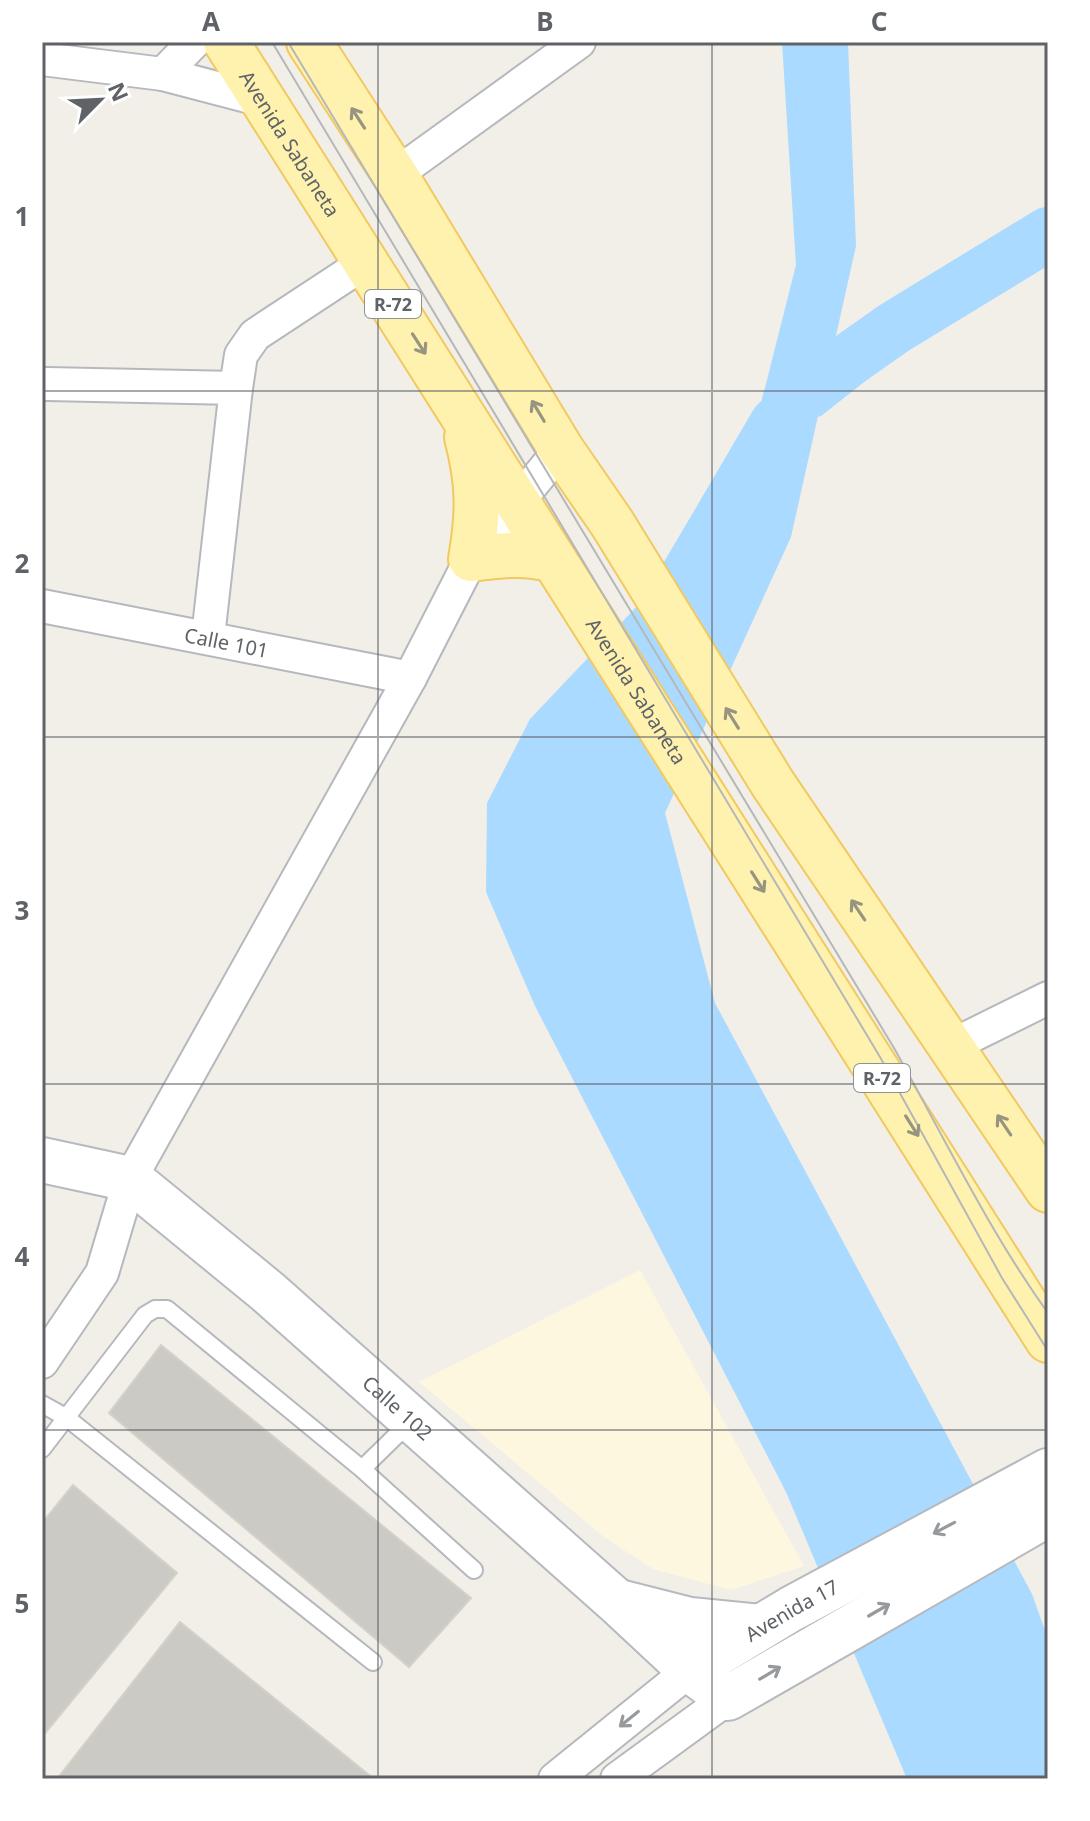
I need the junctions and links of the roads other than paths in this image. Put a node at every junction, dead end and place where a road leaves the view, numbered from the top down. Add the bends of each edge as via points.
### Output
1 (194, 42) edge
2 (226, 42) edge
3 (309, 42) edge
4 (579, 42) edge
5 (42, 59) edge
6 (163, 74) junction
7 (262, 100) junction
8 (395, 175) junction
9 (366, 262) junction
10 (47, 384) dead end
11 (236, 388) junction
12 (460, 408) junction
13 (561, 449) junction
14 (518, 504) junction
15 (471, 559) junction
16 (556, 564) junction
17 (42, 606) edge
18 (208, 637) junction
19 (410, 678) junction
20 (1048, 998) edge
21 (951, 1046) junction
22 (42, 1160) edge
23 (130, 1179) junction
24 (1048, 1190) edge
25 (1048, 1340) edge
26 (42, 1362) edge
27 (42, 1404) edge
28 (67, 1418) junction
29 (412, 1420) junction
30 (42, 1449) edge
31 (362, 1469) junction
32 (1037, 1498) edge
33 (474, 1570) dead end
34 (616, 1601) junction
35 (776, 1618) junction
36 (373, 1662) dead end
37 (690, 1670) junction
38 (728, 1698) junction
39 (555, 1779) edge
40 (617, 1779) edge

1 - 6 street
2 - 7 main road, Avenida Sabaneta / R-72
8 -> 3 main road
4 - 8 street
5 - 6 street via 90,59
6 - 7 street
7 - 9 main road, Avenida Sabaneta / R-72
13 -> 8 main road
9 - 11 street via 255,335 241,355
9 -> 12 main road, Avenida Sabaneta / R-72
10 - 11 street
11 - 18 street
12 - 14 main road, Avenida Sabaneta / R-72
12 - 15 main road via 476,473 478,518
13 - 14 street
21 -> 13 main road via 773,784
14 - 15 street
14 - 16 main road, Avenida Sabaneta / R-72
15 - 16 main road via 533,554
15 - 19 street
16 -> 25 main road, Avenida Sabaneta / R-72
17 - 18 street, Calle 101
18 - 19 street, Calle 101
19 - 23 street
20 - 21 street
24 -> 21 main road
22 - 23 main road, Calle 102
23 - 26 street via 102,1273
23 - 29 main road, Calle 102
27 - 28 lane
28 - 30 lane
28 - 31 lane via 145,1315 167,1309
28 - 36 lane
29 - 31 lane
29 - 34 main road, Calle 102
31 - 33 lane
32 -> 35 main road, Avenida 17
38 -> 32 main road, Avenida 17
34 - 35 main road via 690,1620
34 - 37 main road, Calle 102
35 - 37 main road, Avenida 17
37 - 38 main road, Calle 102
37 -> 39 street, Avenida 17
38 - 40 street, Avenida 17

